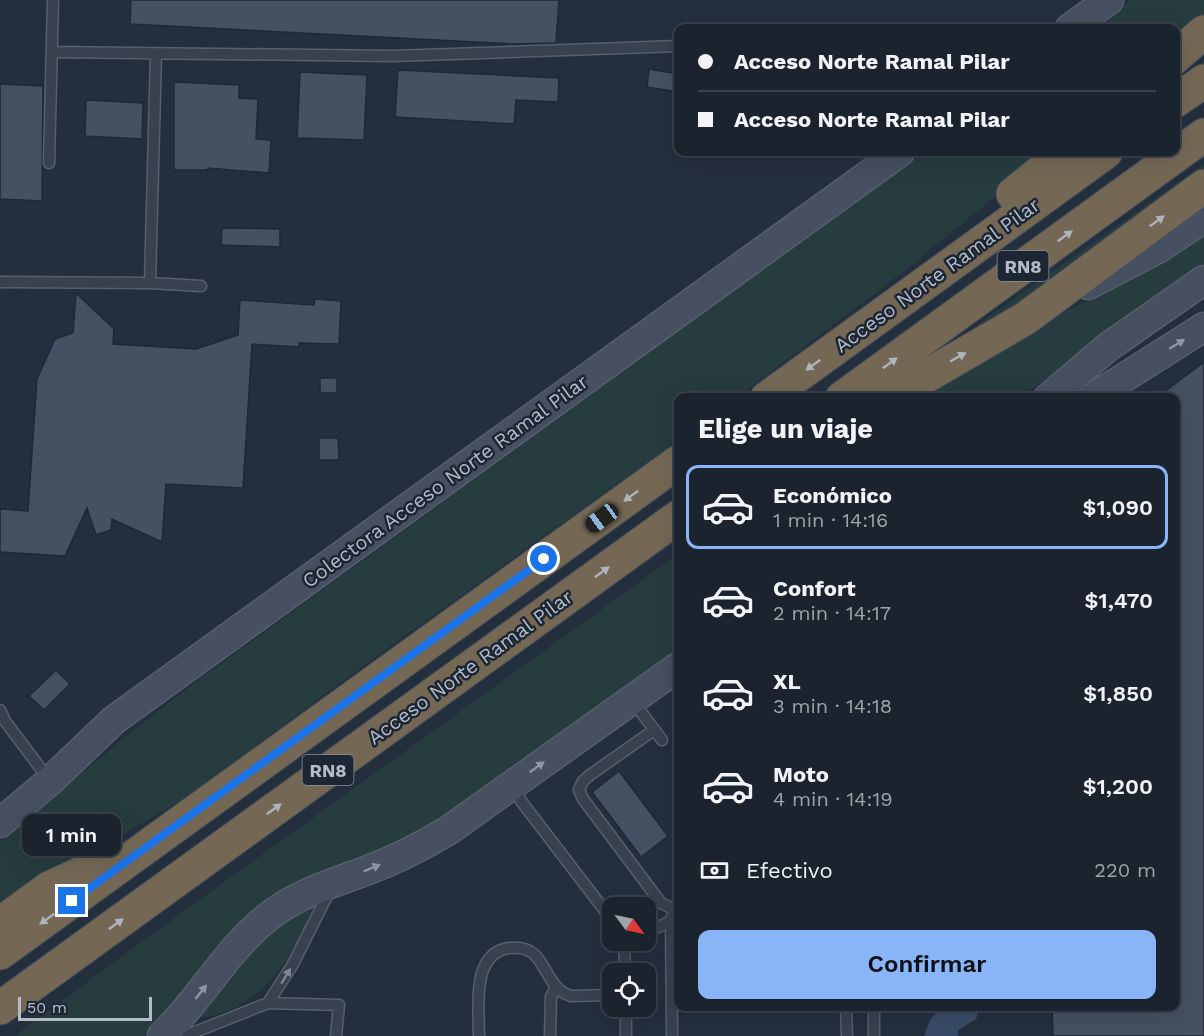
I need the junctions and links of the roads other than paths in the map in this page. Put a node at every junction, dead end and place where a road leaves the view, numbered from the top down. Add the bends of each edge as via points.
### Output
1 (53, 0) edge
2 (1109, 0) edge
3 (1076, 24) edge
4 (1204, 33) edge
5 (674, 46) edge
6 (52, 52) junction
7 (1180, 53) edge
8 (156, 54) junction
9 (1204, 81) edge
10 (1180, 98) edge
11 (1204, 135) edge
12 (1180, 152) edge
13 (890, 156) edge
14 (1060, 156) edge
15 (1101, 156) edge
16 (1175, 156) edge
17 (49, 163) dead end
18 (1204, 186) edge
19 (1204, 218) edge
20 (1204, 280) edge
21 (0, 282) edge
22 (150, 283) junction
23 (201, 286) dead end
24 (1204, 302) edge
25 (1026, 318) junction
26 (1204, 327) edge
27 (858, 332) junction
28 (774, 393) edge
29 (850, 393) edge
30 (898, 393) edge
31 (1054, 393) edge
32 (1064, 393) edge
33 (1100, 393) edge
34 (674, 465) edge
35 (670, 524) edge
36 (674, 670) edge
37 (632, 700) junction
38 (0, 710) edge
39 (654, 730) junction
40 (662, 740) dead end
41 (50, 781) junction
42 (513, 785) junction
43 (0, 823) edge
44 (162, 836) junction
45 (334, 883) junction
46 (602, 907) edge
47 (674, 913) edge
48 (674, 915) edge
49 (0, 924) edge
50 (656, 926) edge
51 (656, 932) edge
52 (674, 937) edge
53 (0, 953) edge
54 (674, 970) edge
55 (556, 987) junction
56 (602, 995) edge
57 (268, 1003) junction
58 (0, 1008) edge
59 (846, 1011) edge
60 (874, 1011) edge
61 (626, 1017) edge
62 (162, 1036) edge
63 (185, 1036) edge
64 (336, 1036) edge
65 (480, 1036) edge
66 (550, 1036) edge
67 (626, 1036) edge
68 (672, 1036) edge
69 (847, 1036) edge
70 (874, 1036) edge

1 - 6 lane
2 - 3 street
4 - 7 highway
5 - 8 lane via 394,56
6 - 8 lane
6 - 17 lane
8 - 22 lane
9 - 10 highway
12 -> 11 highway, RN8
13 - 41 street, Colectora Acceso Norte Ramal Pilar via 114,720
14 - 27 highway via 959,238
15 - 27 highway, Acceso Norte Ramal Pilar / RN8
29 -> 16 highway, RN8
25 -> 18 highway
19 - 25 street via 1159,248
20 - 31 street via 1108,347
21 - 22 lane
22 - 23 lane
24 - 32 street
30 -> 25 highway
33 -> 26 street
27 -> 28 highway, Acceso Norte Ramal Pilar / RN8
34 -> 44 highway, RN8
58 -> 35 highway, Acceso Norte Ramal Pilar / RN8
36 - 37 street
37 - 39 lane
42 -> 37 street
38 - 41 lane
39 - 40 lane
39 - 47 lane via 590,775 579,790 661,903
41 - 43 street, Colectora Acceso Norte Ramal Pilar
45 -> 42 street via 407,854
42 - 46 lane
44 - 49 highway via 49,888
44 -> 53 highway, RN8
57 -> 45 lane via 293,964
62 -> 45 street via 252,931 288,903
48 - 50 lane
51 - 52 lane
54 - 68 lane
55 - 56 lane via 571,996
55 - 65 lane via 528,950 518,947 492,954 481,976
55 - 66 lane via 551,997
57 - 63 lane
57 - 64 lane via 339,1005
59 - 69 lane
60 - 70 lane
61 - 67 lane

